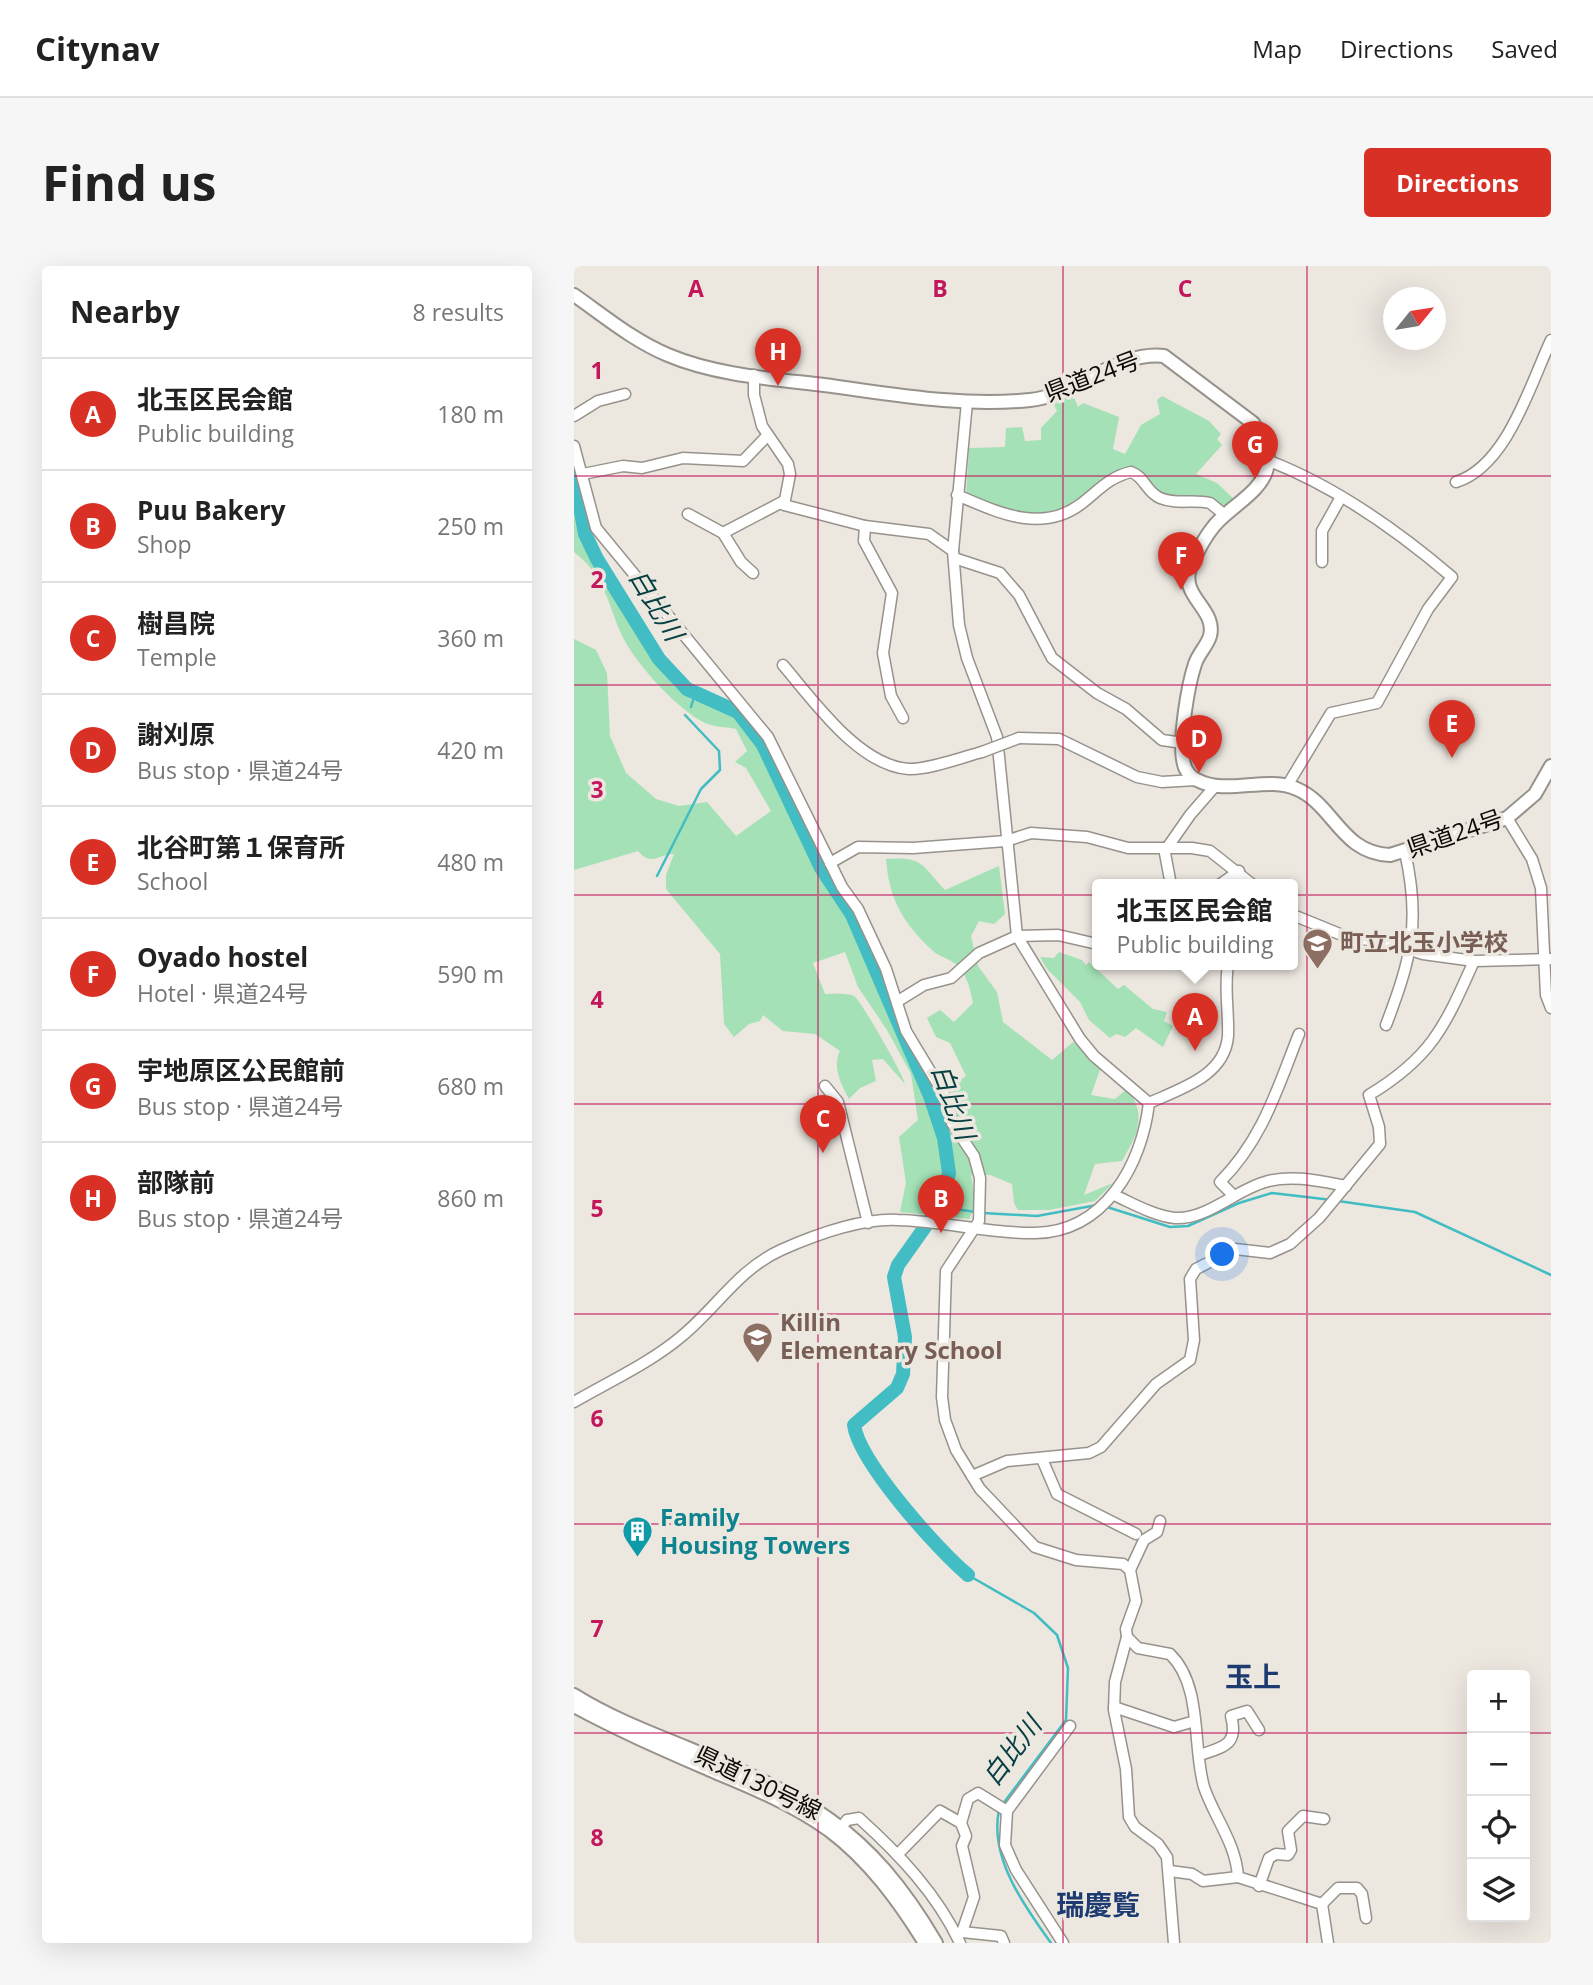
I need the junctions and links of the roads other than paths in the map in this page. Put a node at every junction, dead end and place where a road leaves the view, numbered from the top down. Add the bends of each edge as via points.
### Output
1 (574, 295) edge
2 (1551, 340) edge
3 (754, 375) junction
4 (625, 394) dead end
5 (967, 402) junction
6 (574, 416) edge
7 (767, 436) junction
8 (574, 446) edge
9 (1267, 460) junction
10 (583, 474) junction
11 (1456, 482) dead end
12 (957, 495) junction
13 (1341, 497) junction
14 (784, 501) junction
15 (688, 514) dead end
16 (1225, 515) junction
17 (865, 526) junction
18 (723, 533) junction
19 (954, 554) junction
20 (1322, 562) dead end
21 (753, 573) dead end
22 (783, 665) dead end
23 (903, 718) dead end
24 (1183, 743) junction
25 (1551, 766) edge
26 (1196, 780) junction
27 (1216, 785) junction
28 (1287, 786) junction
29 (1507, 818) junction
30 (1006, 841) junction
31 (1165, 848) junction
32 (1405, 852) junction
33 (830, 863) junction
34 (1239, 871) junction
35 (1170, 879) edge
36 (1228, 879) edge
37 (1248, 879) edge
38 (1298, 917) edge
39 (1017, 936) junction
40 (1092, 943) edge
41 (1411, 950) junction
42 (1547, 959) edge
43 (1474, 961) junction
44 (1228, 970) edge
45 (898, 1001) junction
46 (1551, 1008) edge
47 (1386, 1026) dead end
48 (1299, 1034) dead end
49 (825, 1086) dead end
50 (1149, 1103) junction
51 (1346, 1186) junction
52 (1233, 1195) junction
53 (1112, 1197) junction
54 (868, 1223) junction
55 (977, 1224) junction
56 (574, 1402) edge
57 (1042, 1459) junction
58 (972, 1476) junction
59 (1160, 1521) dead end
60 (1136, 1534) dead end
61 (1130, 1570) junction
62 (1127, 1637) junction
63 (574, 1695) edge
64 (574, 1706) edge
65 (1114, 1707) junction
66 (1195, 1721) junction
67 (1070, 1726) dead end
68 (1259, 1730) dead end
69 (1200, 1755) junction
70 (1003, 1808) junction
71 (1324, 1819) dead end
72 (961, 1823) junction
73 (839, 1831) junction
74 (899, 1853) junction
75 (1170, 1871) junction
76 (1238, 1877) junction
77 (1259, 1886) junction
78 (1322, 1904) junction
79 (1366, 1918) dead end
80 (960, 1937) edge
81 (925, 1943) edge
82 (936, 1943) edge
83 (1004, 1943) edge
84 (1063, 1943) edge
85 (1174, 1943) edge
86 (1328, 1943) edge

1 - 3 main road, 県道24号 via 670,356
2 - 11 street via 1499,449 1471,478
3 - 5 main road, 県道24号
3 - 7 street via 754,396
4 - 6 street via 598,401
5 - 9 main road, 県道24号 via 1032,400 1074,387 1135,358 1164,356 1254,423 1263,438
5 - 12 street
7 - 10 street via 743,461 683,458
7 - 14 street via 788,464
8 - 10 street
9 - 13 street via 1299,472
9 - 16 main road via 1263,478
10 - 33 street via 596,528 768,737
12 - 16 street via 1041,521 1070,511 1111,480 1131,472 1159,498 1210,503
12 - 19 street
13 - 20 street via 1322,531
13 - 28 street via 1417,547 1452,577 1428,609 1377,703 1331,713
14 - 17 street via 784,505 806,513
14 - 18 street
15 - 18 street
16 - 24 main road via 1190,566 1189,588 1210,619 1211,629 1195,663
17 - 19 street via 929,534
17 - 23 street via 864,541 892,593 883,653 891,696
18 - 21 street
19 - 24 street via 1000,573 1019,595 1052,658 1162,740
19 - 30 street via 959,625 997,737
22 - 26 street, bridge via 840,731 873,757 909,769 1019,738 1059,739 1137,777 1162,782
24 - 26 main road via 1183,763
25 - 29 main road, 県道24号 via 1535,794
26 - 27 main road
27 - 28 main road
27 - 31 street
28 - 32 main road, 県道24号 via 1309,796 1345,835 1367,850 1379,855
29 - 32 main road, 県道24号
29 - 42 street via 1532,859 1541,888
30 - 31 street via 1031,834 1087,837 1128,848
30 - 33 street via 858,847
30 - 39 street
31 - 34 street via 1210,851
31 - 35 street
32 - 41 street via 1415,917
33 - 45 street via 858,909
34 - 36 street
34 - 37 street
38 - 41 street via 1342,935
39 - 40 street via 1058,935
39 - 45 street via 979,953 951,978 924,985
39 - 50 street via 1080,1039
41 - 43 street
41 - 47 street
42 - 43 street
42 - 46 street via 1546,995
43 - 51 street via 1435,1041 1410,1068 1369,1095 1380,1126 1380,1144
44 - 50 street via 1228,1038 1222,1058 1207,1074
45 - 55 street via 906,1031 948,1101 952,1123 974,1156 982,1205
48 - 52 street via 1256,1140 1220,1182
49 - 54 street via 838,1102
50 - 53 street via 1141,1148
51 - 52 street via 1277,1179
51 - 57 street via 1308,1229 1279,1251 1235,1249 1196,1269 1190,1279 1194,1340 1189,1360 1156,1384 1101,1447
52 - 53 street via 1198,1213 1173,1218
53 - 55 street via 1073,1225 1046,1232
54 - 55 street via 896,1219
54 - 56 street via 807,1239 753,1265 681,1336
55 - 58 street via 946,1271 942,1397 950,1437
57 - 58 street via 1007,1461
57 - 60 street via 1057,1494
58 - 61 street via 993,1506 1035,1547 1076,1560 1123,1564
59 - 61 street via 1157,1532 1144,1540
61 - 62 street via 1136,1601
62 - 65 street via 1115,1682
62 - 66 street via 1138,1648 1170,1654 1177,1661
63 - 73 main road, 県道130号線 via 780,1788
64 - 73 main road, 県道130号線
65 - 66 street via 1174,1727
65 - 75 street via 1126,1769 1129,1817 1162,1849
66 - 69 street
67 - 70 street
68 - 69 street via 1247,1711 1235,1712 1231,1716 1233,1737 1226,1746
69 - 76 street via 1205,1790 1229,1840
70 - 72 street via 978,1793 968,1798
70 - 84 street via 1005,1845 1016,1870
71 - 77 street via 1303,1816 1295,1821 1288,1831 1291,1850 1288,1855 1269,1858
72 - 74 street via 940,1811
72 - 80 street via 974,1897
73 - 74 street via 847,1820 859,1818
73 - 81 main road, 県道130号線 via 895,1897
73 - 82 main road, 県道130号線 via 880,1862
74 - 80 street
75 - 76 street via 1192,1874 1203,1881
75 - 85 street
76 - 77 street
77 - 78 street
78 - 79 street via 1338,1888 1357,1888
78 - 86 street
80 - 83 street via 1001,1936

